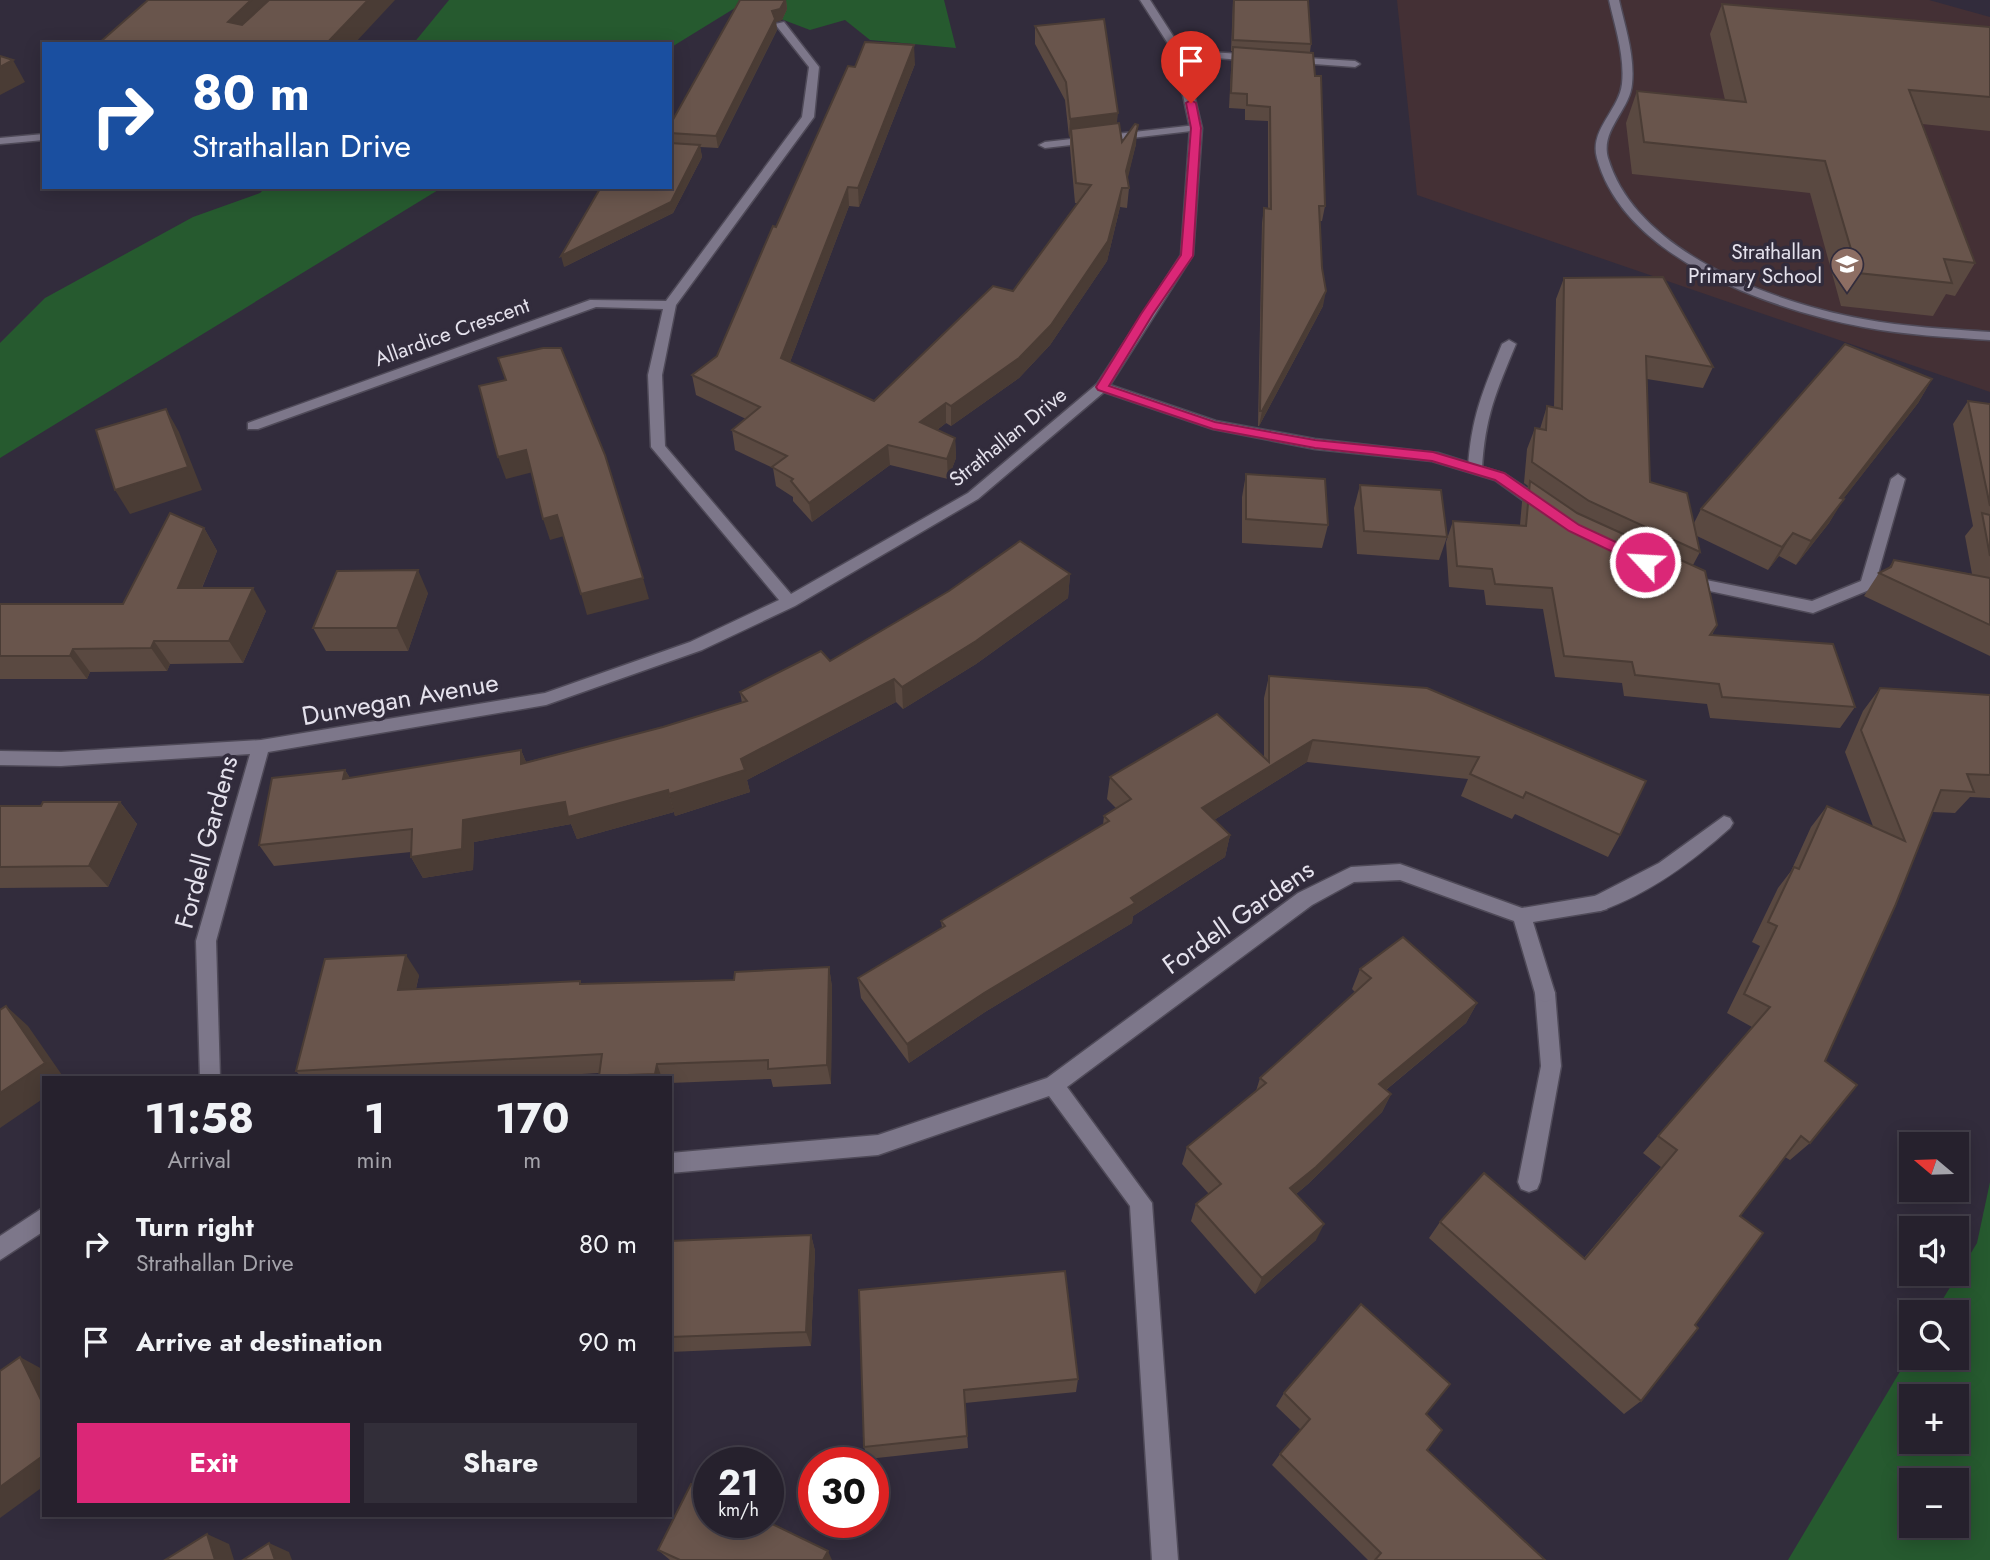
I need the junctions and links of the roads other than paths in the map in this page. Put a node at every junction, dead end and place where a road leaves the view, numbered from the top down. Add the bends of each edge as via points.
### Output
1 (1145, 0) edge
2 (1614, 0) edge
3 (780, 24) edge
4 (1179, 53) junction
5 (1355, 64) dead end
6 (1196, 128) junction
7 (42, 137) edge
8 (0, 141) edge
9 (1045, 145) dead end
10 (670, 305) junction
11 (1990, 336) edge
12 (1509, 344) dead end
13 (1102, 387) junction
14 (253, 426) dead end
15 (1475, 469) junction
16 (1898, 479) dead end
17 (1553, 513) edge
18 (1669, 573) edge
19 (789, 601) junction
20 (261, 747) junction
21 (0, 758) edge
22 (1724, 823) dead end
23 (1522, 916) junction
24 (210, 1076) edge
25 (1053, 1085) junction
26 (672, 1163) edge
27 (1529, 1182) dead end
28 (42, 1219) edge
29 (0, 1249) edge
30 (1165, 1560) edge

1 - 4 street, Strathallan Drive
2 - 11 street via 1626,59 1626,93 1600,141 1602,159 1617,193 1638,221 1685,256 1740,286 1847,320 1931,333
3 - 10 street via 814,67 808,117
4 - 5 street
4 - 6 street, Strathallan Drive
6 - 9 street
6 - 13 street, Strathallan Drive via 1187,256
7 - 8 street
10 - 14 street, Allardice Crescent via 595,303
10 - 19 street via 655,375 658,447
12 - 15 street via 1483,407
13 - 15 street via 1213,425 1315,444 1433,456
13 - 19 street, Strathallan Drive via 973,496
15 - 17 street via 1500,477
16 - 18 street via 1868,584 1813,607 1693,584
19 - 20 street, Dunvegan Avenue via 696,646 545,699
20 - 21 street, Dunvegan Avenue via 61,760
20 - 24 street, Fordell Gardens via 206,941
22 - 23 street, Fordell Gardens via 1687,856 1646,882 1600,903
23 - 25 street, Fordell Gardens via 1400,872 1351,875 1305,898
23 - 27 street via 1545,993 1551,1066
25 - 26 street, Fordell Gardens via 878,1145
25 - 30 street via 1141,1203
28 - 29 street

